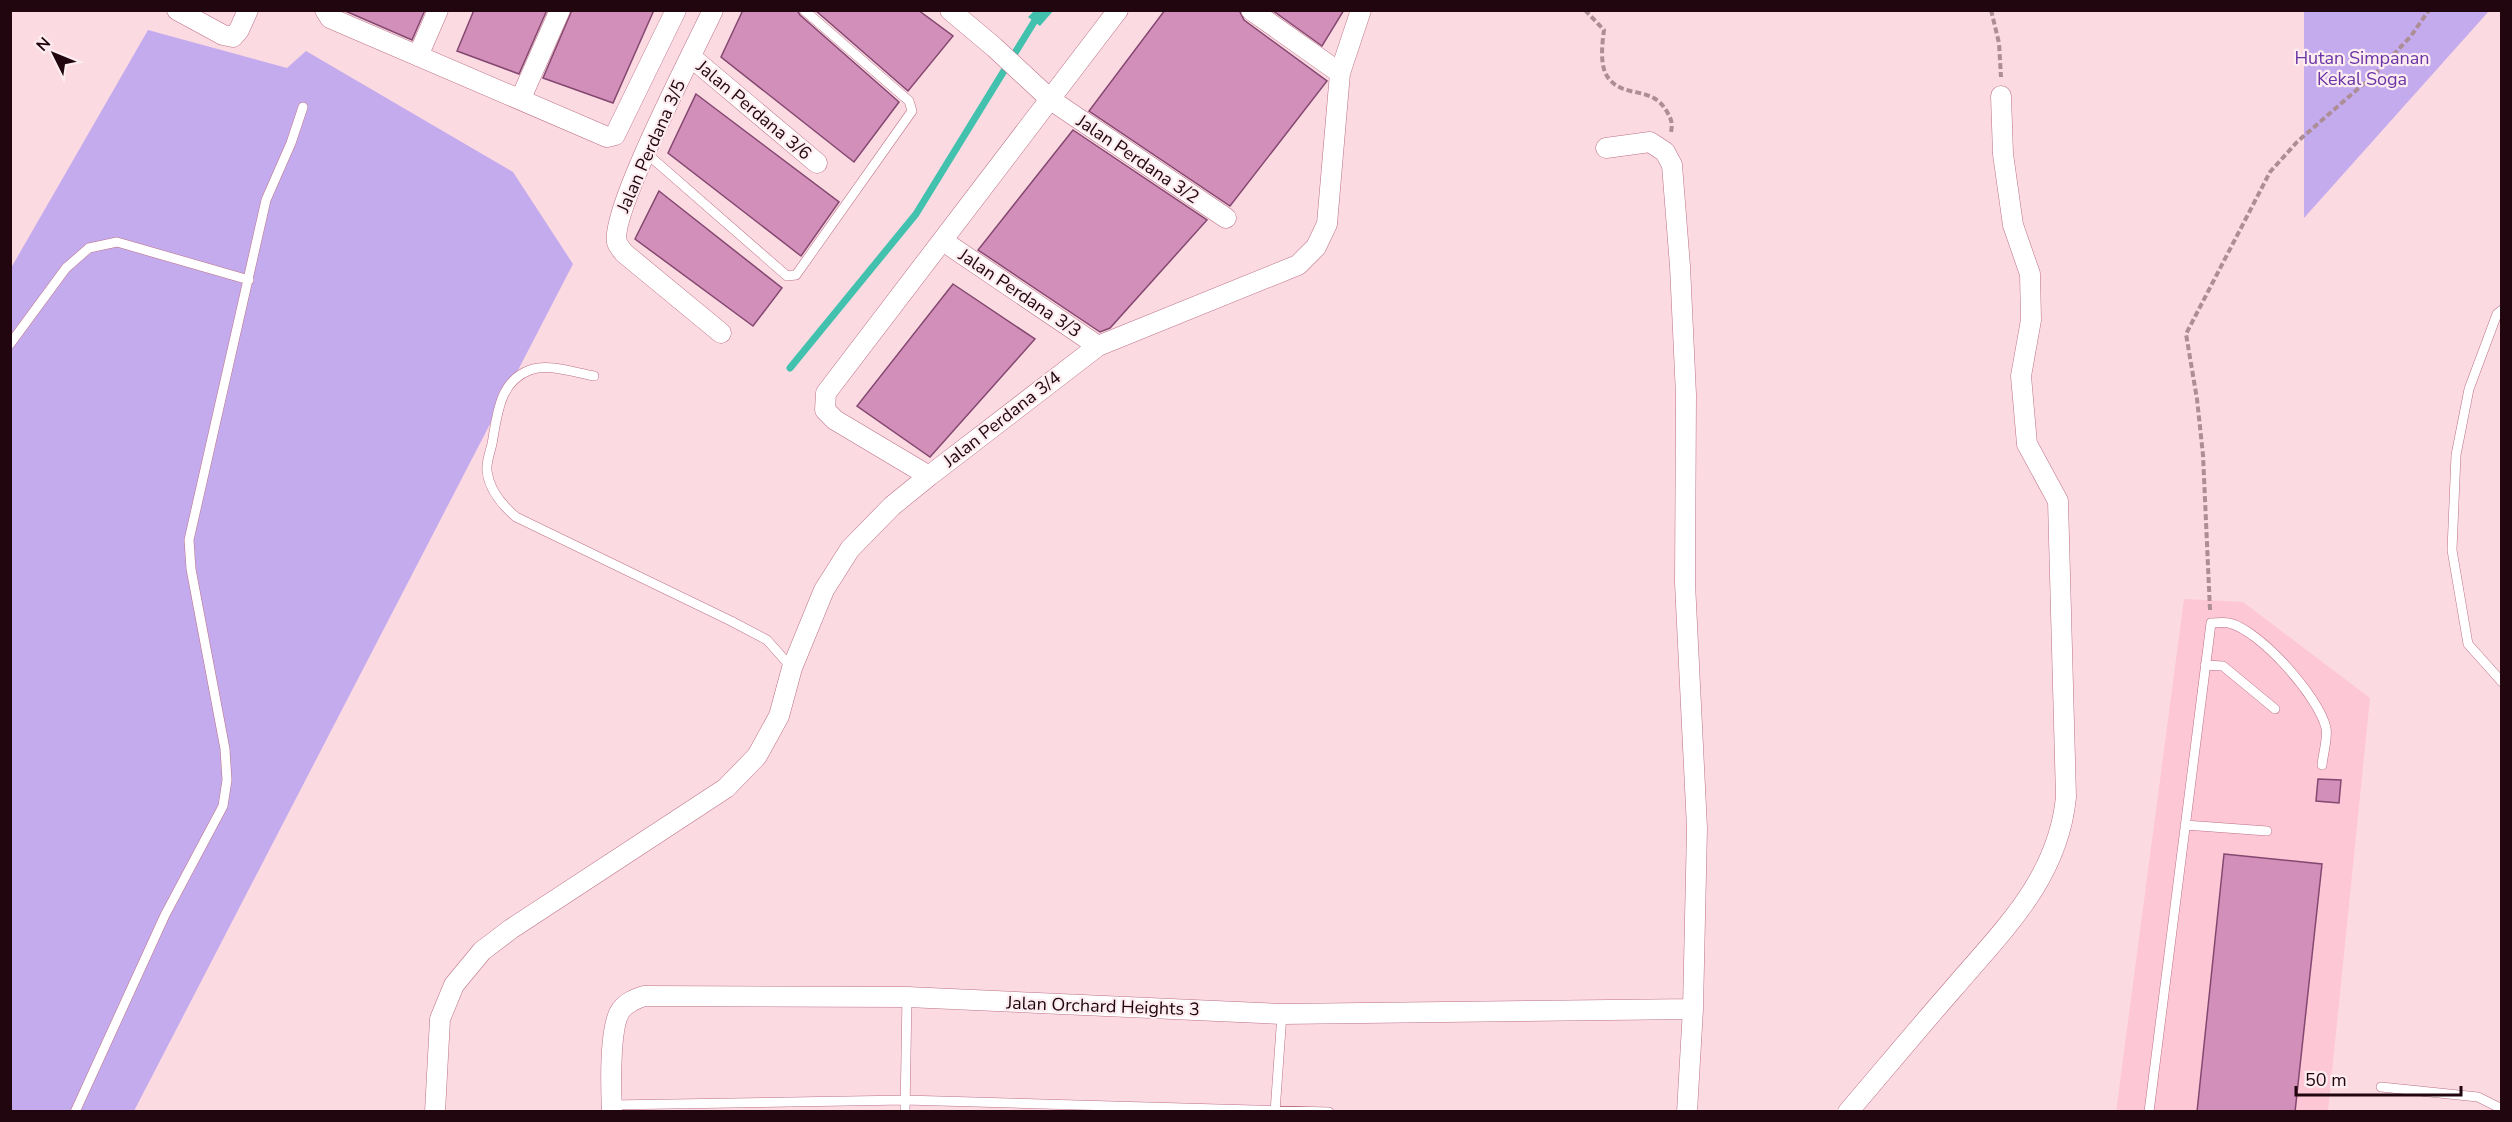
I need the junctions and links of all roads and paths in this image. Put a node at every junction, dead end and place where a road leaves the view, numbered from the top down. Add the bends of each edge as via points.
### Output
1 (177, 10) edge
2 (248, 10) edge
3 (325, 10) edge
4 (438, 10) edge
5 (560, 10) edge
6 (676, 10) edge
7 (713, 10) edge
8 (804, 10) edge
9 (950, 10) edge
10 (1118, 10) edge
11 (1251, 10) edge
12 (1361, 10) edge
13 (1585, 10) edge
14 (1991, 10) edge
15 (2429, 10) edge
16 (418, 56) junction
17 (691, 57) junction
18 (1340, 73) junction
19 (2001, 96) joint
20 (521, 98) junction
21 (1051, 100) junction
22 (303, 107) dead end
23 (1606, 148) dead end
24 (645, 152) junction
25 (1665, 153) junction
26 (817, 163) dead end
27 (1226, 218) dead end
28 (943, 241) junction
29 (249, 280) junction
30 (2502, 310) edge
31 (721, 333) dead end
32 (10, 344) edge
33 (1098, 345) junction
34 (594, 376) dead end
35 (929, 476) junction
36 (2211, 623) junction
37 (2205, 665) junction
38 (792, 668) junction
39 (2502, 682) edge
40 (2275, 709) dead end
41 (2322, 765) dead end
42 (2185, 825) junction
43 (2267, 831) dead end
44 (907, 998) junction
45 (1693, 1009) junction
46 (1282, 1014) junction
47 (2381, 1087) dead end
48 (905, 1100) junction
49 (612, 1108) edge
50 (2502, 1109) edge
51 (1275, 1110) edge
52 (75, 1112) edge
53 (435, 1112) edge
54 (905, 1112) edge
55 (1329, 1112) edge
56 (1688, 1112) edge
57 (1848, 1112) edge
58 (2149, 1112) edge

1 - 2 street via 233,37
3 - 16 street via 330,18
4 - 16 street
5 - 20 street
6 - 20 street via 615,135 607,137
7 - 17 street, Jalan Perdana 3/5
8 - 24 lane via 909,101 912,111 796,275 787,276
9 - 21 street, Jalan Perdana 3/2
10 - 21 street, Jalan Perdana 3/4
11 - 18 street
12 - 18 street, Jalan Perdana 3/4
13 - 25 path via 1604,30 1601,51 1608,79 1621,89 1642,92 1660,101 1673,121
14 - 19 path via 1999,43
15 - 36 path via 2376,73 2296,142 2270,172 2186,334 2203,454
16 - 20 street
17 - 24 street, Jalan Perdana 3/5
17 - 26 street, Jalan Perdana 3/6
18 - 33 street, Jalan Perdana 3/4 via 1327,224 1316,247 1298,265
19 - 57 street via 2003,154 2013,225 2030,274 2031,320 2021,376 2027,444 2058,501 2064,820 2049,861 2027,902
21 - 27 street, Jalan Perdana 3/2
21 - 28 street, Jalan Perdana 3/4
22 - 29 lane via 266,200
23 - 25 street via 1650,142
24 - 31 street, Jalan Perdana 3/5 via 622,208 617,242 624,254
25 - 45 street via 1672,165 1686,395 1685,583 1697,828
28 - 33 street, Jalan Perdana 3/3
28 - 35 street, Jalan Perdana 3/4 via 826,393 825,410 835,420
29 - 32 lane via 117,242 89,248 66,268
29 - 52 lane via 189,540 225,749 227,780 223,806 165,915
30 - 39 lane via 2497,314 2469,389 2456,455 2452,550 2468,644
33 - 35 street, Jalan Perdana 3/4
34 - 38 lane via 548,369 533,369 519,375 500,402 487,470 501,504 516,517 588,554 766,640
35 - 38 street via 892,506 850,549 824,590
36 - 37 lane
36 - 41 lane via 2230,623 2253,636 2280,658 2310,694 2326,728
37 - 40 lane via 2223,666
37 - 42 lane
38 - 53 street via 779,716 757,756 726,788 482,951 454,986 440,1019
42 - 43 lane
42 - 58 lane
44 - 46 street, Jalan Orchard Heights 3
44 - 48 lane
44 - 49 street, Jalan Orchard Heights 3 via 644,996 629,1002 614,1026
45 - 46 street, Jalan Orchard Heights 3
45 - 56 street
46 - 51 lane
47 - 50 lane via 2478,1097
48 - 49 lane
48 - 51 lane
48 - 54 lane
51 - 55 lane

